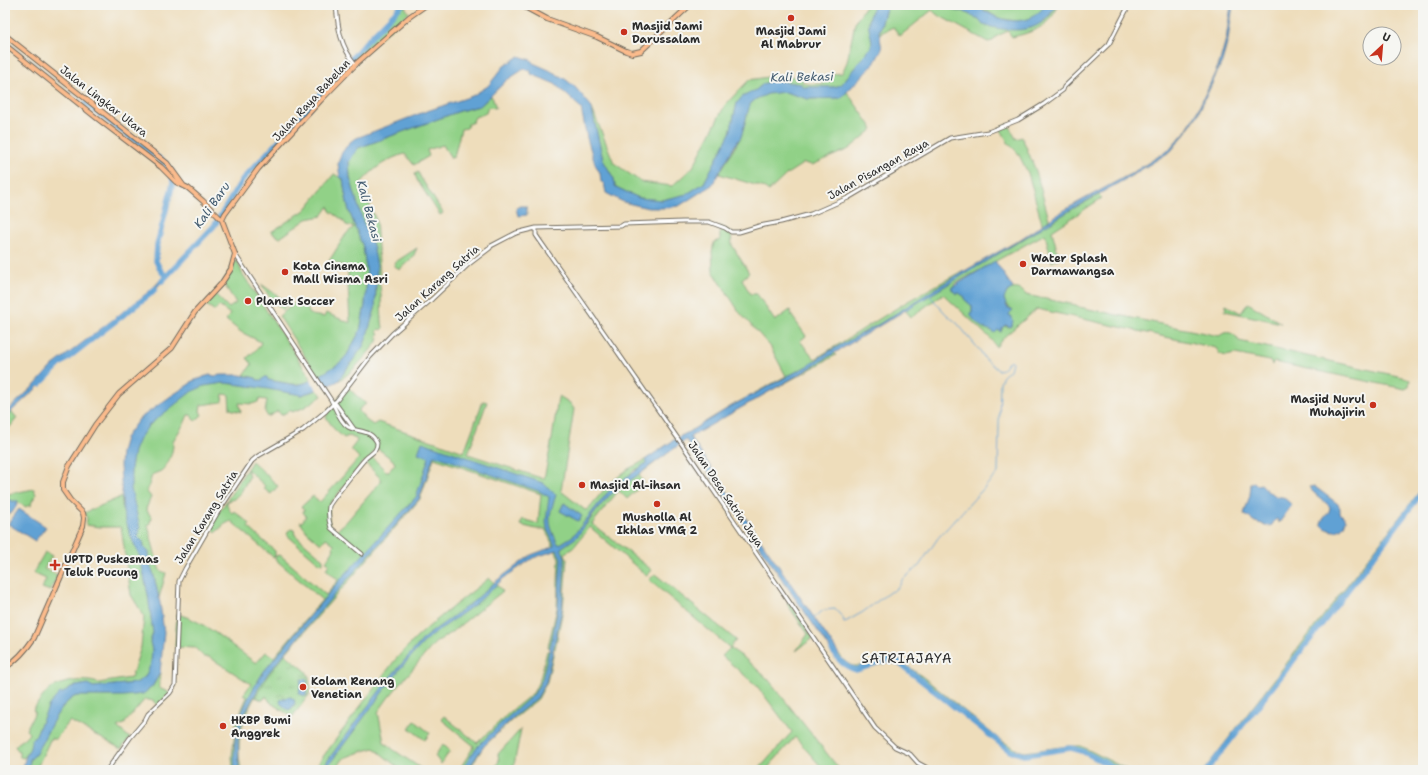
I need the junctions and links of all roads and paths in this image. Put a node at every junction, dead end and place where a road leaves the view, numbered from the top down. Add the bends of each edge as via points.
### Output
1 (336, 5) edge
2 (426, 5) edge
3 (521, 5) edge
4 (690, 5) edge
5 (1128, 5) edge
6 (5, 35) edge
7 (7, 46) edge
8 (355, 63) junction
9 (49, 75) junction
10 (186, 188) junction
11 (222, 220) junction
12 (536, 228) junction
13 (235, 254) junction
14 (335, 404) junction
15 (350, 423) junction
16 (347, 426) junction
17 (354, 429) junction
18 (362, 554) dead end
19 (5, 668) edge
20 (107, 770) edge
21 (931, 770) edge

1 - 8 street via 341,39
2 - 8 main road, Jalan Raya Babelan
3 - 4 main road via 547,19 632,53 641,51
5 - 12 street, Jalan Pisangan Raya via 1112,40 1104,50 1055,96 1027,115 988,132 950,138 848,198 811,214 740,232 731,232 714,223 694,222
6 - 9 main road, Jalan Lingkar Utara
7 - 9 main road, Jalan Lingkar Utara
8 - 11 main road, Jalan Raya Babelan via 258,169
9 - 10 main road, Jalan Lingkar Utara
9 - 10 main road, Jalan Lingkar Utara via 167,163
10 - 11 main road, Jalan Lingkar Utara
11 - 13 main road, Jalan Lingkar Utara
12 - 14 street, Jalan Karang Satria via 516,233 491,246 472,261 385,341
12 - 21 street, Jalan Desa Satria Jaya via 538,238 875,728 895,747 910,754 913,759
13 - 14 street
13 - 19 main road via 231,268 221,284 195,312 172,348 119,394 95,425 69,466 63,482 64,490 83,513 83,526 34,638 27,649
14 - 15 street
14 - 16 street
14 - 20 street, Jalan Karang Satria via 303,430 258,456 249,465 218,512 179,581 175,685 148,714
15 - 16 street
15 - 17 street
16 - 17 street
17 - 18 street via 374,436 377,443 375,451 366,458 329,505 329,521 331,528

